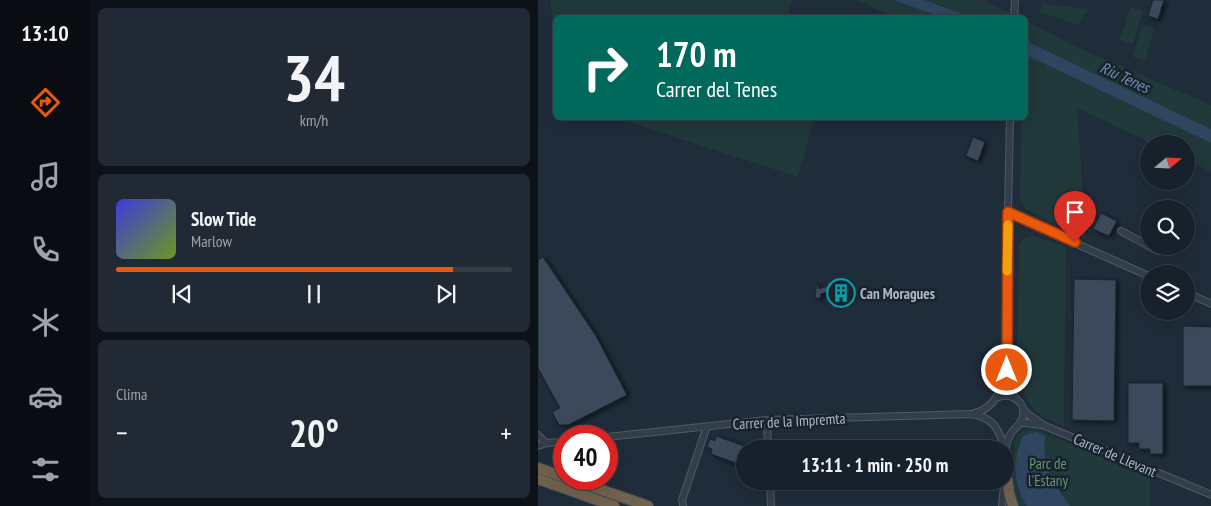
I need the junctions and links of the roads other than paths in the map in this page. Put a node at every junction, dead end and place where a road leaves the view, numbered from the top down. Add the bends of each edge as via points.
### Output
1 (1015, 0) edge
2 (1014, 15) edge
3 (1010, 120) edge
4 (1008, 212) junction
5 (1121, 231) dead end
6 (1140, 241) edge
7 (1140, 272) edge
8 (1195, 297) edge
9 (1212, 304) edge
10 (1007, 370) junction
11 (996, 398) junction
12 (1014, 398) junction
13 (990, 405) junction
14 (1023, 408) junction
15 (971, 414) junction
16 (767, 420) junction
17 (990, 422) junction
18 (707, 426) junction
19 (1018, 426) junction
20 (1045, 426) junction
21 (996, 428) junction
22 (538, 435) edge
23 (618, 436) edge
24 (768, 440) edge
25 (1002, 440) edge
26 (1009, 440) edge
27 (553, 443) edge
28 (546, 444) junction
29 (538, 446) edge
30 (538, 468) edge
31 (553, 473) edge
32 (538, 479) edge
33 (602, 490) edge
34 (770, 490) edge
35 (1004, 490) edge
36 (1009, 490) edge
37 (1212, 495) edge
38 (614, 506) edge
39 (648, 506) edge
40 (683, 506) edge
41 (771, 506) edge
42 (1004, 506) edge
43 (1013, 506) edge

1 - 2 street
3 - 4 street
4 - 7 street
4 - 10 street
5 - 6 street
8 - 9 street
10 - 11 street
10 - 12 street
11 - 12 street via 1005,395
11 - 13 street
12 - 14 street
13 - 15 street
13 - 17 street
14 - 19 street
14 - 20 street, Carrer de Llevant
15 - 16 street, Carrer de la Impremta
15 - 17 street via 981,415
16 - 18 street, Carrer de la Impremta
16 - 24 street
17 - 21 street
18 - 23 street, Carrer de la Impremta
18 - 40 street via 682,500
19 - 20 street via 1034,423
19 - 21 street via 1004,431
19 - 26 street
20 - 37 street, Carrer de Llevant
21 - 25 street
22 - 28 street
27 - 28 street
28 - 29 street
30 - 31 highway
32 - 38 highway
33 - 39 highway
34 - 41 street
35 - 42 street
36 - 43 highway

